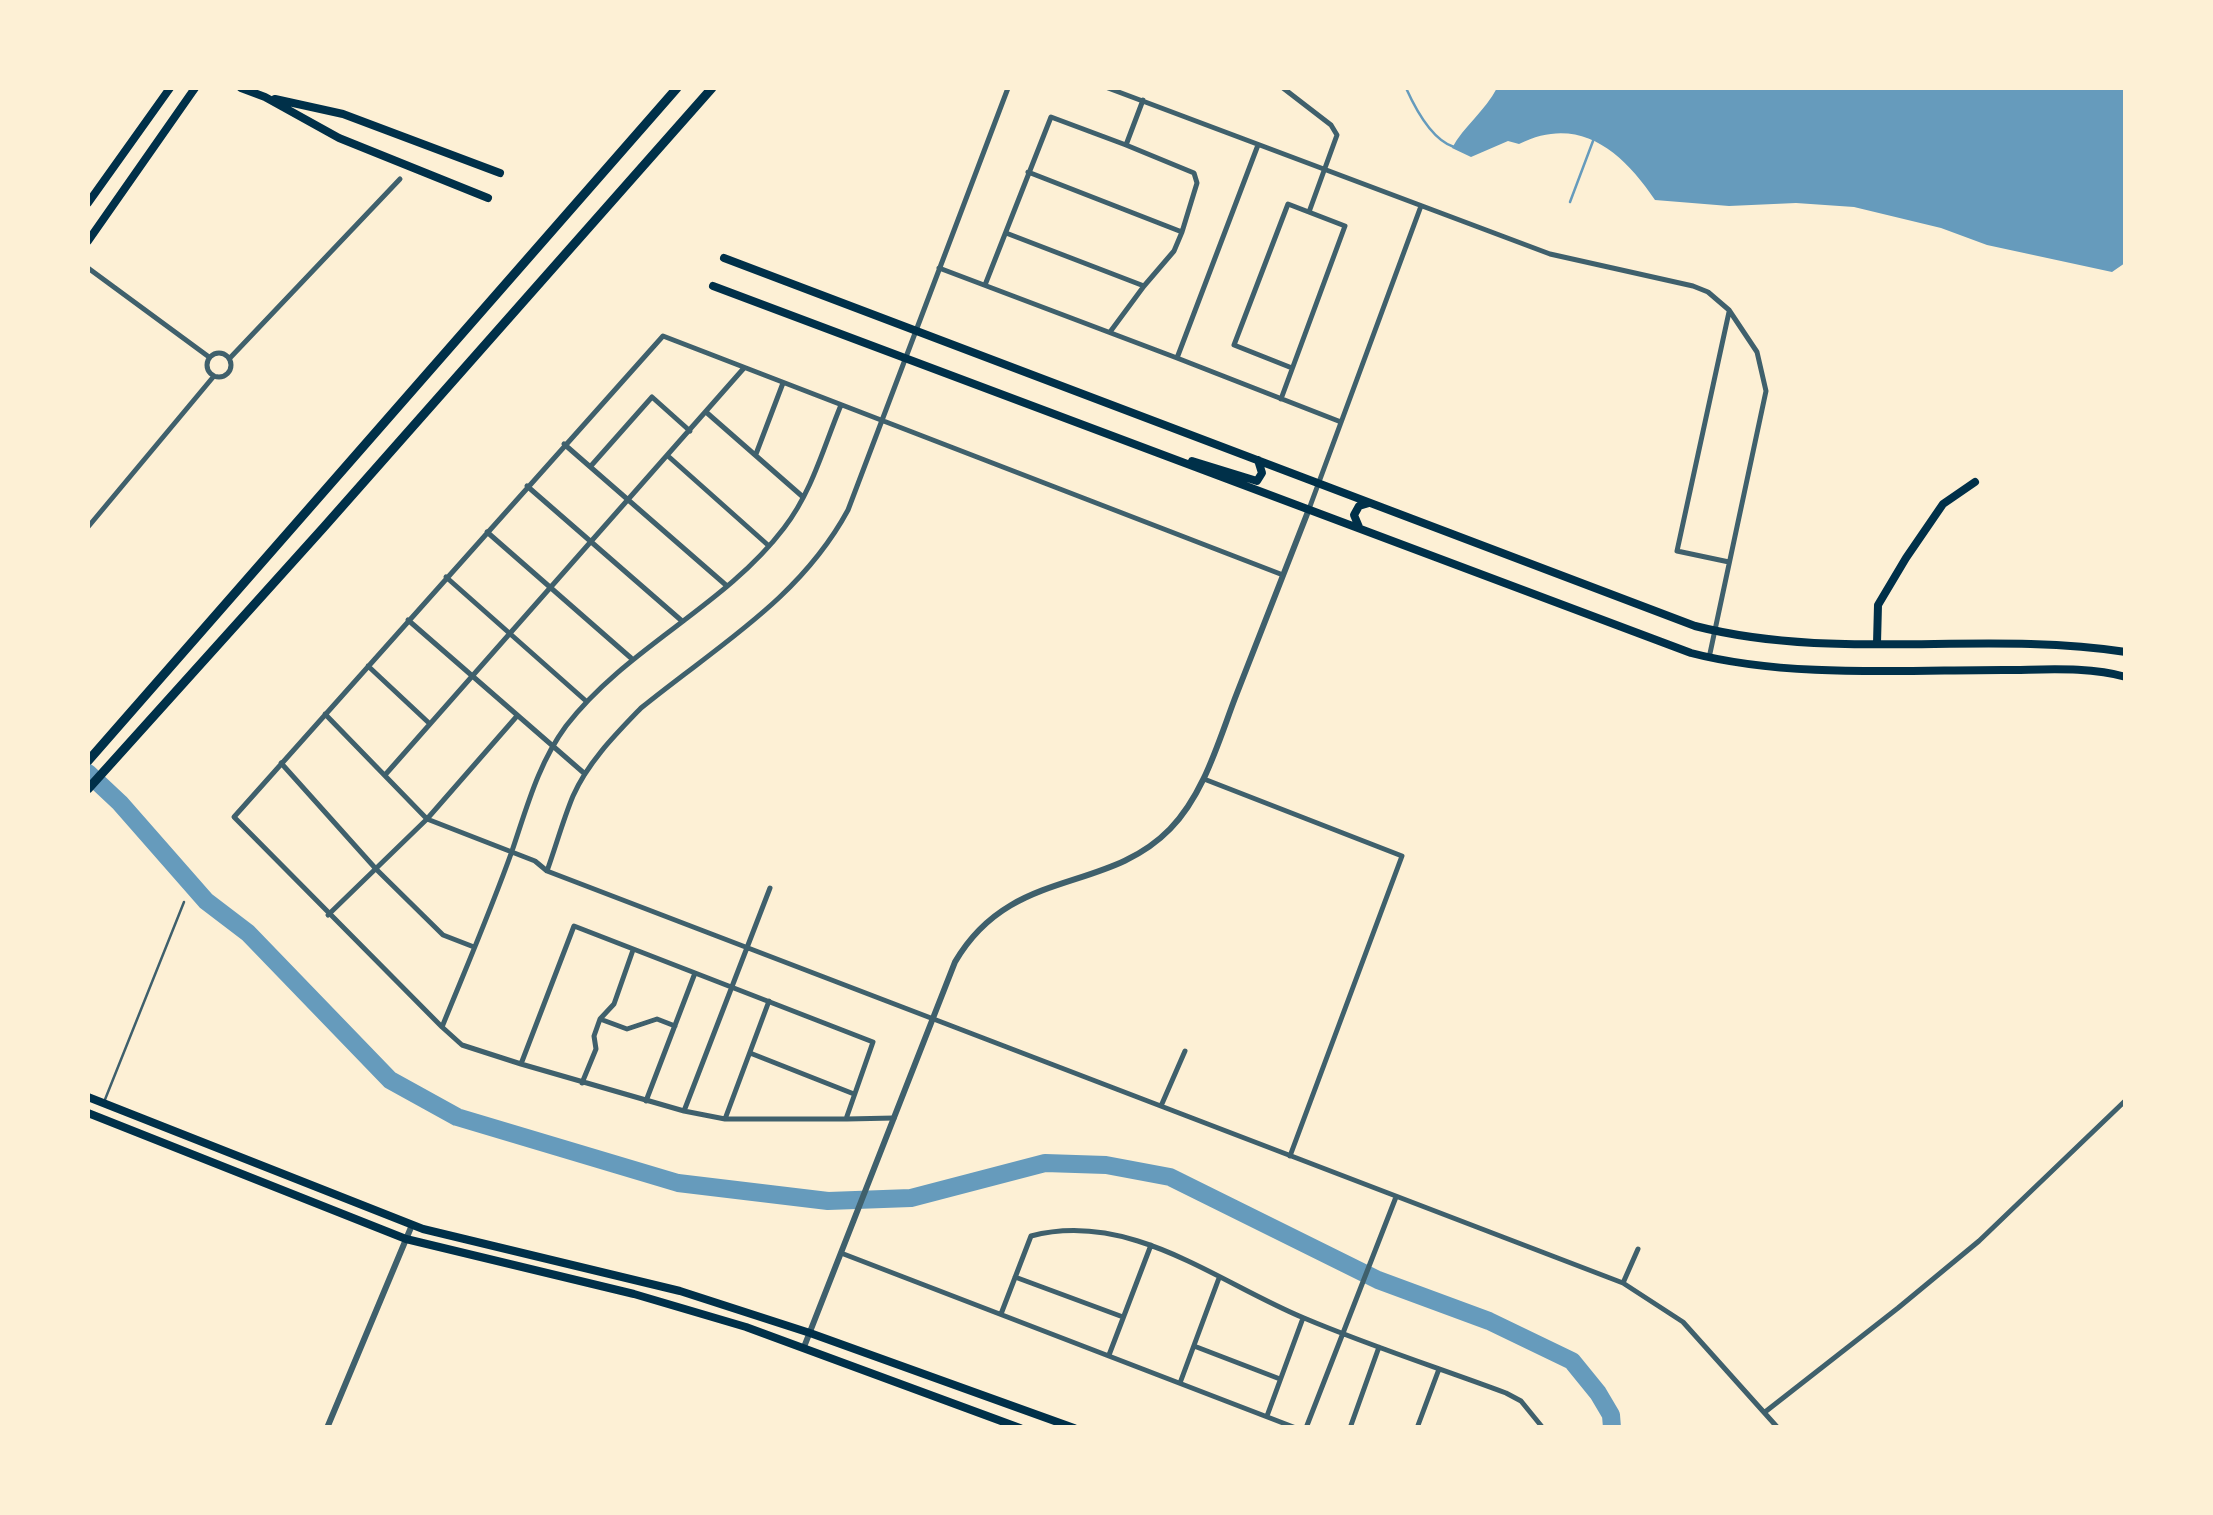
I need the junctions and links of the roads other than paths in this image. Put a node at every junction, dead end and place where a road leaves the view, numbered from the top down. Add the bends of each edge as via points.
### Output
1 (170, 88) edge
2 (195, 88) edge
3 (241, 88) edge
4 (677, 88) edge
5 (712, 88) edge
6 (1008, 88) edge
7 (1108, 88) edge
8 (1283, 88) edge
9 (265, 97) junction
10 (1143, 100) junction
11 (1258, 144) junction
12 (1126, 146) junction
13 (1324, 169) junction
14 (1028, 172) junction
15 (500, 173) dead end
16 (400, 178) dead end
17 (488, 198) dead end
18 (88, 203) edge
19 (1421, 206) junction
20 (1308, 212) junction
21 (1182, 232) junction
22 (1006, 233) junction
23 (88, 240) edge
24 (724, 258) dead end
25 (88, 268) edge
26 (939, 268) junction
27 (985, 285) junction
28 (713, 286) dead end
29 (1144, 286) junction
30 (1729, 310) junction
31 (915, 331) junction
32 (1110, 332) junction
33 (209, 357) junction
34 (905, 358) junction
35 (1177, 358) junction
36 (230, 359) junction
37 (744, 368) junction
38 (1292, 368) junction
39 (214, 376) junction
40 (783, 382) junction
41 (1281, 398) junction
42 (840, 404) junction
43 (706, 412) junction
44 (881, 420) junction
45 (1341, 422) junction
46 (690, 430) junction
47 (564, 444) junction
48 (755, 455) junction
49 (668, 456) junction
50 (1168, 456) junction
51 (1258, 460) junction
52 (590, 466) junction
53 (1974, 482) dead end
54 (1318, 483) junction
55 (527, 486) junction
56 (803, 497) junction
57 (628, 500) junction
58 (1369, 503) junction
59 (1309, 508) junction
60 (88, 528) edge
61 (1359, 528) junction
62 (487, 532) junction
63 (591, 542) junction
64 (770, 546) junction
65 (1729, 562) junction
66 (1283, 574) junction
67 (446, 577) junction
68 (727, 586) junction
69 (551, 588) junction
70 (408, 620) junction
71 (682, 620) junction
72 (1714, 631) junction
73 (510, 634) junction
74 (1877, 643) junction
75 (2126, 652) edge
76 (1709, 658) junction
77 (632, 659) junction
78 (368, 666) junction
79 (2126, 676) edge
80 (472, 677) junction
81 (586, 701) junction
82 (324, 714) junction
83 (517, 716) junction
84 (430, 724) junction
85 (552, 747) junction
86 (88, 761) edge
87 (281, 763) junction
88 (585, 774) junction
89 (384, 776) junction
90 (1204, 779) junction
91 (88, 789) edge
92 (427, 818) junction
93 (512, 852) junction
94 (376, 868) junction
95 (548, 871) junction
96 (770, 888) dead end
97 (184, 902) dead end
98 (2126, 903) edge
99 (328, 914) junction
100 (2126, 934) edge
101 (474, 947) junction
102 (748, 948) junction
103 (632, 950) junction
104 (695, 973) junction
105 (732, 987) junction
106 (769, 1001) junction
107 (600, 1018) junction
108 (933, 1018) junction
109 (675, 1026) junction
110 (442, 1027) junction
111 (1184, 1051) dead end
112 (750, 1053) junction
113 (521, 1064) junction
114 (582, 1082) junction
115 (854, 1094) junction
116 (88, 1097) edge
117 (2126, 1100) edge
118 (646, 1101) junction
119 (104, 1104) junction
120 (1161, 1106) junction
121 (684, 1111) junction
122 (88, 1113) edge
123 (894, 1118) junction
124 (725, 1119) junction
125 (846, 1119) junction
126 (1290, 1156) junction
127 (1396, 1196) junction
128 (412, 1225) junction
129 (406, 1239) junction
130 (1151, 1245) junction
131 (1638, 1248) dead end
132 (841, 1253) junction
133 (1015, 1276) junction
134 (1219, 1278) junction
135 (1623, 1283) junction
136 (1000, 1314) junction
137 (1123, 1317) junction
138 (1303, 1318) junction
139 (810, 1333) junction
140 (1343, 1334) junction
141 (1194, 1346) junction
142 (804, 1347) junction
143 (1380, 1347) junction
144 (1108, 1356) junction
145 (1439, 1369) junction
146 (1280, 1380) junction
147 (1180, 1383) junction
148 (1765, 1412) junction
149 (1267, 1416) junction
150 (1418, 1427) edge
151 (327, 1428) edge
152 (1020, 1428) edge
153 (1074, 1428) edge
154 (1296, 1428) edge
155 (1306, 1428) edge
156 (1350, 1428) edge
157 (1543, 1428) edge
158 (1778, 1428) edge

1 - 18 main road
2 - 23 main road
3 - 9 main road
4 - 86 highway
5 - 91 highway
6 - 26 street
7 - 10 street
8 - 13 street via 1337,135
9 - 15 main road via 344,114
9 - 17 main road via 339,138
10 - 11 street
10 - 12 street
11 - 13 street
11 - 35 street
12 - 14 street via 1051,117
12 - 21 street via 1194,173
13 - 19 street
13 - 20 street
14 - 21 street
14 - 22 street
16 - 36 street
19 - 30 street via 1550,254 1693,286
19 - 45 street
20 - 38 street via 1346,226
20 - 38 street via 1288,204 1234,345
21 - 29 street
22 - 27 street
22 - 29 street
24 - 31 main road
25 - 33 street
26 - 27 street
26 - 31 street
27 - 32 street
28 - 34 main road
29 - 32 street
30 - 65 street via 1757,352 1766,391
30 - 65 street via 1677,551
31 - 34 street
31 - 51 main road
32 - 35 street
33 - 36 street via 220,353
33 - 39 street via 207,370
34 - 44 street
34 - 50 main road
35 - 41 street
36 - 39 street via 228,373
37 - 40 street
37 - 43 street
37 - 47 street via 663,336
38 - 41 street
39 - 60 street
40 - 42 street
40 - 48 street
41 - 45 street
42 - 44 street
42 - 56 street
43 - 46 street
43 - 48 street
44 - 66 street
44 - 88 street via 848,510 813,565 640,708
45 - 54 street
46 - 49 street
46 - 52 street via 652,397
47 - 52 street
47 - 55 street
48 - 56 street
49 - 57 street
49 - 64 street
50 - 51 main road via 1256,480 1262,473
50 - 59 main road
51 - 54 main road
52 - 57 street
53 - 74 main road via 1942,504 1906,558 1878,605
54 - 58 main road
54 - 59 street
55 - 62 street
55 - 63 street
56 - 64 street
57 - 63 street
57 - 68 street
58 - 61 main road via 1354,514
58 - 72 main road
59 - 61 main road
59 - 66 street
61 - 76 main road
62 - 67 street
62 - 69 street
63 - 69 street
63 - 71 street
64 - 68 street
65 - 72 street
66 - 90 street
67 - 70 street
67 - 73 street
68 - 71 street
69 - 73 street
69 - 77 street
70 - 78 street
70 - 80 street
71 - 77 street
72 - 74 main road via 1778,642
72 - 76 street
73 - 80 street
73 - 81 street
74 - 75 main road
76 - 79 main road via 1787,668
77 - 81 street
78 - 82 street
78 - 84 street
80 - 83 street
80 - 84 street
81 - 85 street
82 - 87 street
82 - 89 street
83 - 85 street
83 - 92 street
84 - 89 street
85 - 88 street
85 - 93 street
87 - 94 street
87 - 99 street via 234,817
88 - 95 street
89 - 92 street
90 - 108 street via 1170,830 1149,846 1026,896 982,925 955,962
90 - 126 street via 1402,856
92 - 93 street
92 - 94 street
93 - 95 street
93 - 101 street
94 - 99 street
94 - 101 street via 443,935
95 - 102 street
96 - 102 street
97 - 119 lane
98 - 100 street
99 - 110 street
101 - 110 street
102 - 105 street
102 - 108 street
103 - 104 street
103 - 107 street via 614,1004
103 - 113 street via 574,926
104 - 105 street
104 - 109 street
105 - 106 street
105 - 121 street
106 - 112 street
106 - 115 street via 873,1042
107 - 109 street via 627,1029 657,1019
107 - 114 street
108 - 120 street
108 - 123 street
109 - 118 street
110 - 113 street via 462,1045
111 - 120 street
112 - 115 street
112 - 124 street
113 - 114 street
114 - 118 street
115 - 125 street
116 - 119 main road
117 - 148 street via 1979,1241
118 - 121 street
119 - 128 main road
120 - 126 street
121 - 124 street
122 - 129 main road
123 - 125 street
123 - 132 street
124 - 125 street
126 - 127 street
127 - 135 street
127 - 140 street
128 - 129 street
128 - 139 main road via 680,1291
129 - 142 main road via 634,1294
129 - 151 street
130 - 133 street via 1114,1235 1046,1232 1030,1236
130 - 134 street
130 - 137 street
131 - 135 street
132 - 136 street
132 - 139 street
133 - 136 street
133 - 137 street
134 - 138 street
134 - 141 street
135 - 148 street via 1684,1322
136 - 144 street
137 - 144 street
138 - 140 street
138 - 146 street
139 - 142 street
139 - 153 main road
140 - 143 street
140 - 155 street
141 - 146 street
141 - 147 street
142 - 152 main road
143 - 145 street
143 - 156 street
144 - 147 street
145 - 150 street
145 - 157 street via 1521,1401
146 - 149 street
147 - 149 street
148 - 158 street
149 - 154 street

